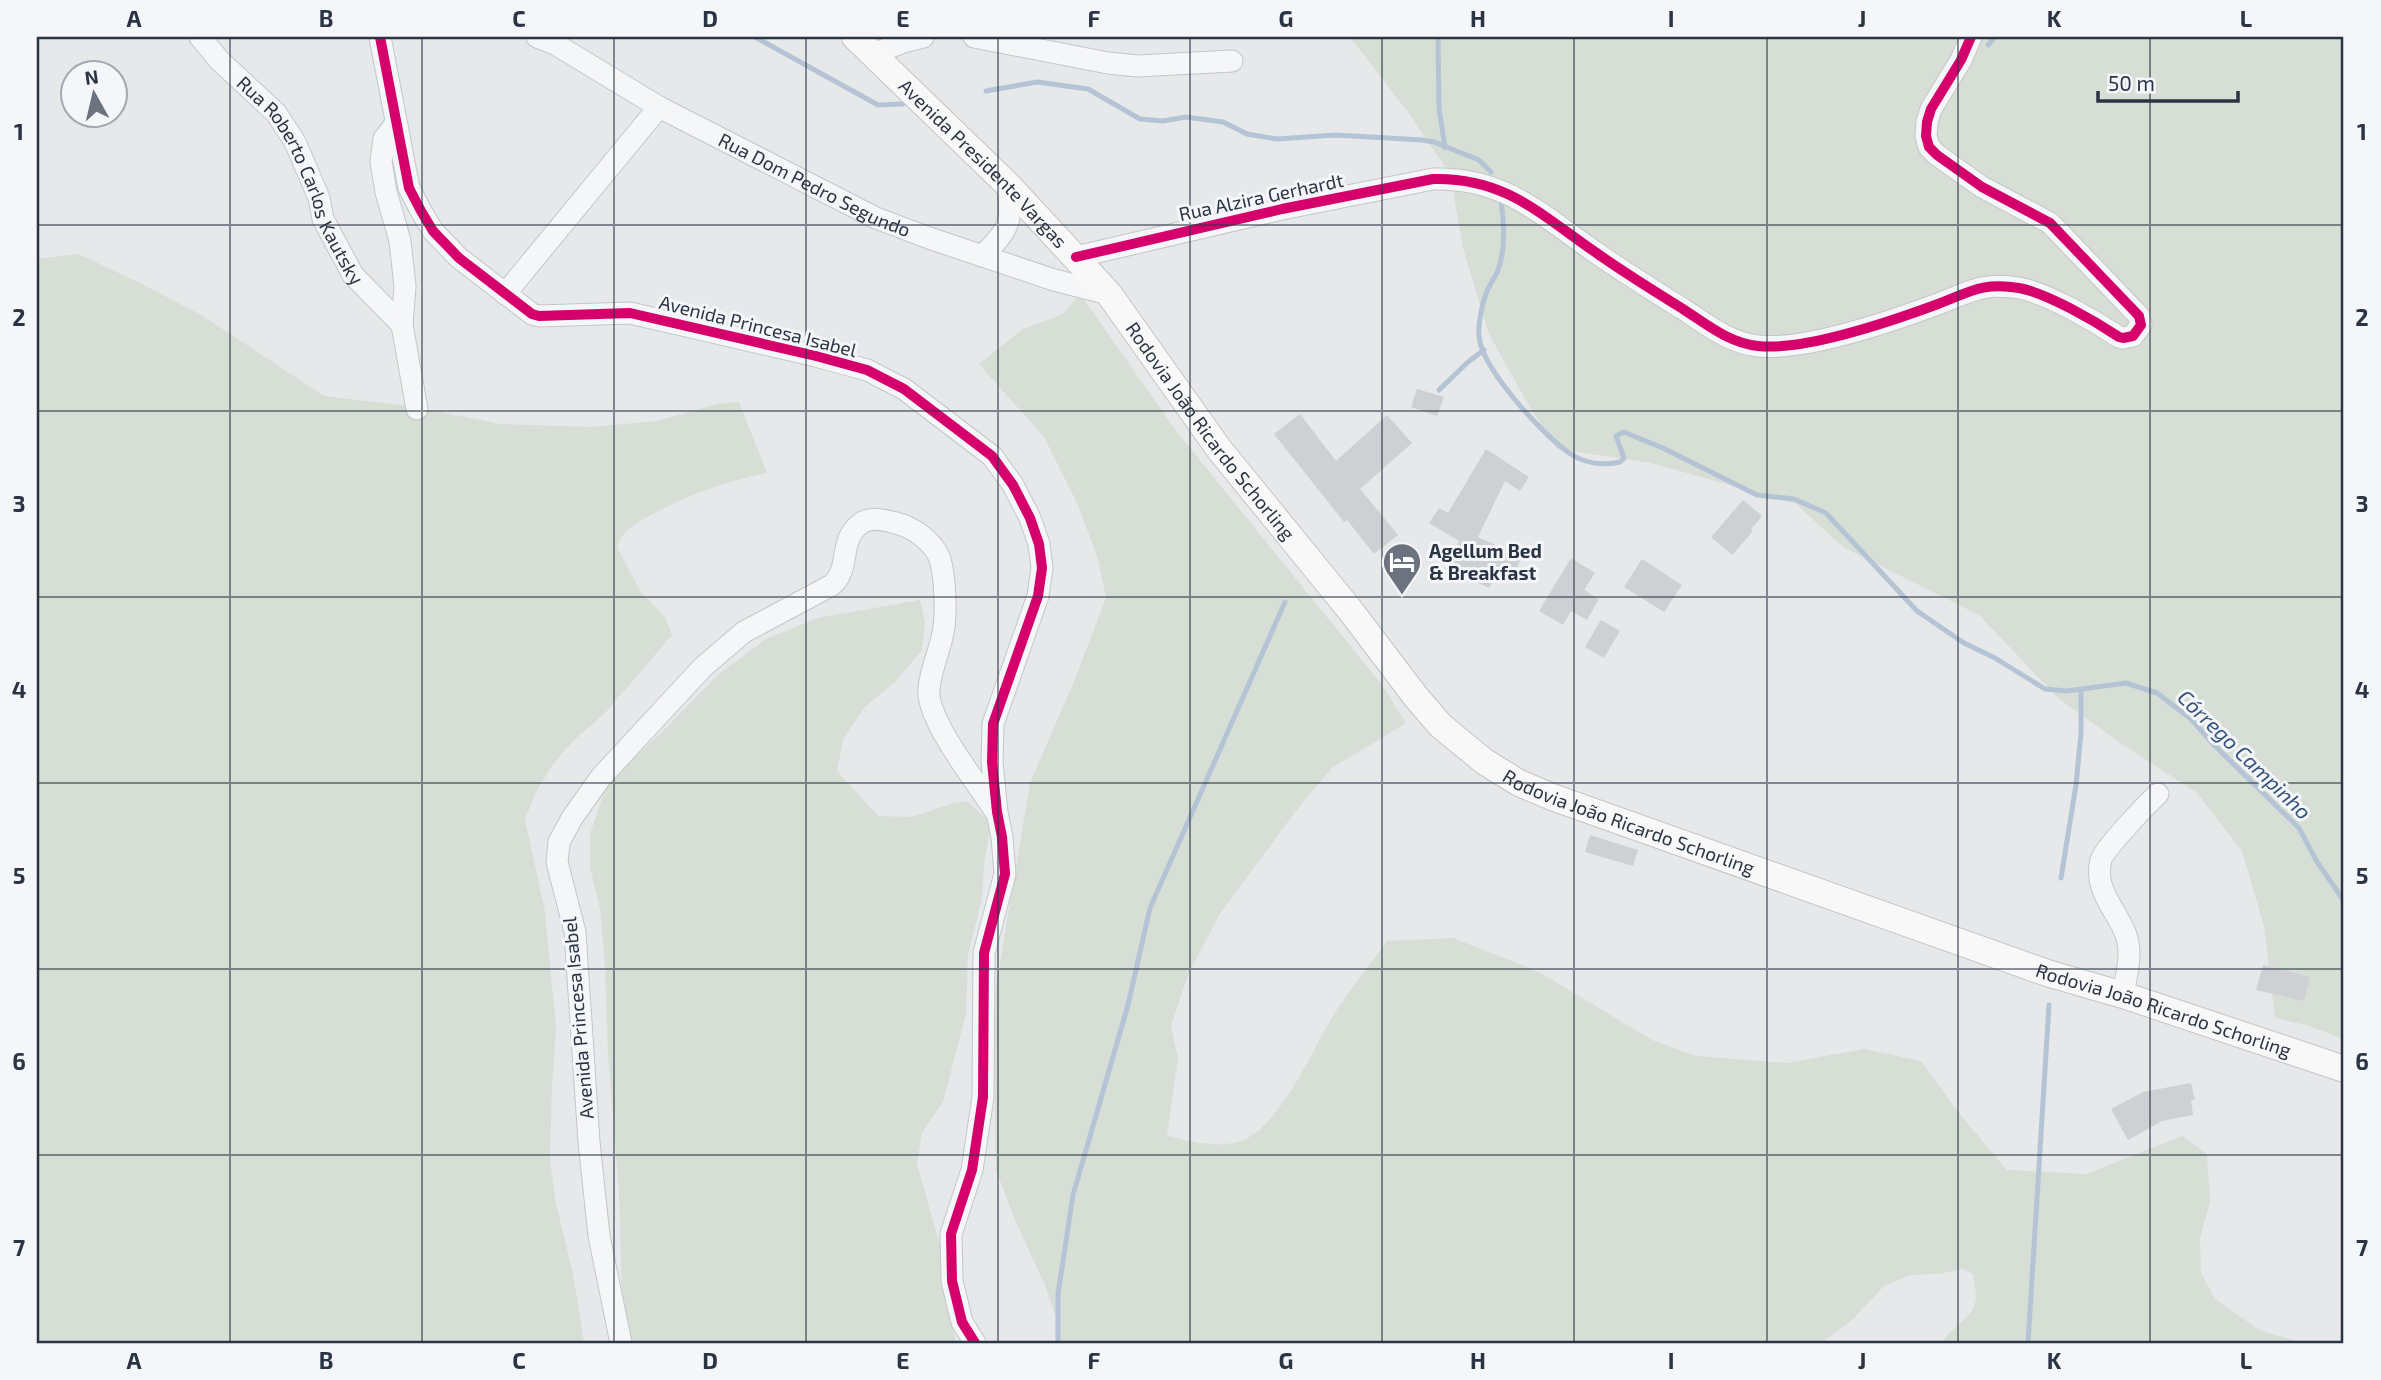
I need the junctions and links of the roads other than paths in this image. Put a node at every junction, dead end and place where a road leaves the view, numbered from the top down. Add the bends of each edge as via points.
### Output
1 (200, 37) edge
2 (380, 37) edge
3 (537, 37) edge
4 (923, 37) edge
5 (974, 37) edge
6 (1971, 37) edge
7 (864, 46) edge
8 (1232, 61) dead end
9 (659, 107) junction
10 (396, 123) junction
11 (1008, 185) junction
12 (982, 256) junction
13 (1076, 257) junction
14 (505, 294) junction
15 (1109, 294) junction
16 (402, 325) junction
17 (417, 410) dead end
18 (2158, 794) dead end
19 (997, 812) junction
20 (2123, 995) junction
21 (2344, 1069) edge
22 (621, 1343) edge
23 (975, 1343) edge

1 - 16 street, Rua Roberto Carlos Kautsky via 276,113 295,142 323,219 353,275
2 - 10 street, Avenida Princesa Isabel
3 - 9 street, Rua Dom Pedro Segundo
4 - 7 street
5 - 8 street via 1128,65
6 - 13 street, Rua Alzira Gerhardt via 1931,109 1926,136 1929,147 1982,187 2050,223 2139,316 2141,325 2133,336 2119,337 2021,288 1993,286 1965,291 1843,334 1787,346 1757,346 1730,339 1513,195 1455,178 1282,209
7 - 11 main road, Avenida Presidente Vargas
9 - 12 street, Rua Dom Pedro Segundo via 876,218
9 - 14 street
10 - 14 street, Avenida Princesa Isabel via 409,188 433,231
10 - 16 street via 384,139 382,161 400,241 405,286
11 - 12 street via 1011,215 999,239
11 - 13 main road, Avenida Presidente Vargas
12 - 15 street, Rua Dom Pedro Segundo
13 - 15 main road, Avenida Presidente Vargas
14 - 19 street, Avenida Princesa Isabel via 539,316 630,313 867,370 904,389 992,456 1030,518 1042,568 1038,596 993,724
15 - 20 main road, Rodovia João Ricardo Schorling via 1219,449 1416,697 1441,726 1485,762 1552,797 2047,973
16 - 17 street
18 - 20 street via 2101,857 2101,887 2130,953
19 - 22 street, Avenida Princesa Isabel via 941,727 929,694 944,630 939,557 923,536 881,519 863,522 850,534 839,579 744,632 703,667 601,777 559,842 558,862 575,932 599,1237
19 - 23 street, Avenida Princesa Isabel via 1005,874 984,953 983,1097 972,1170 951,1234 952,1280 962,1322
20 - 21 main road, Rodovia João Ricardo Schorling

